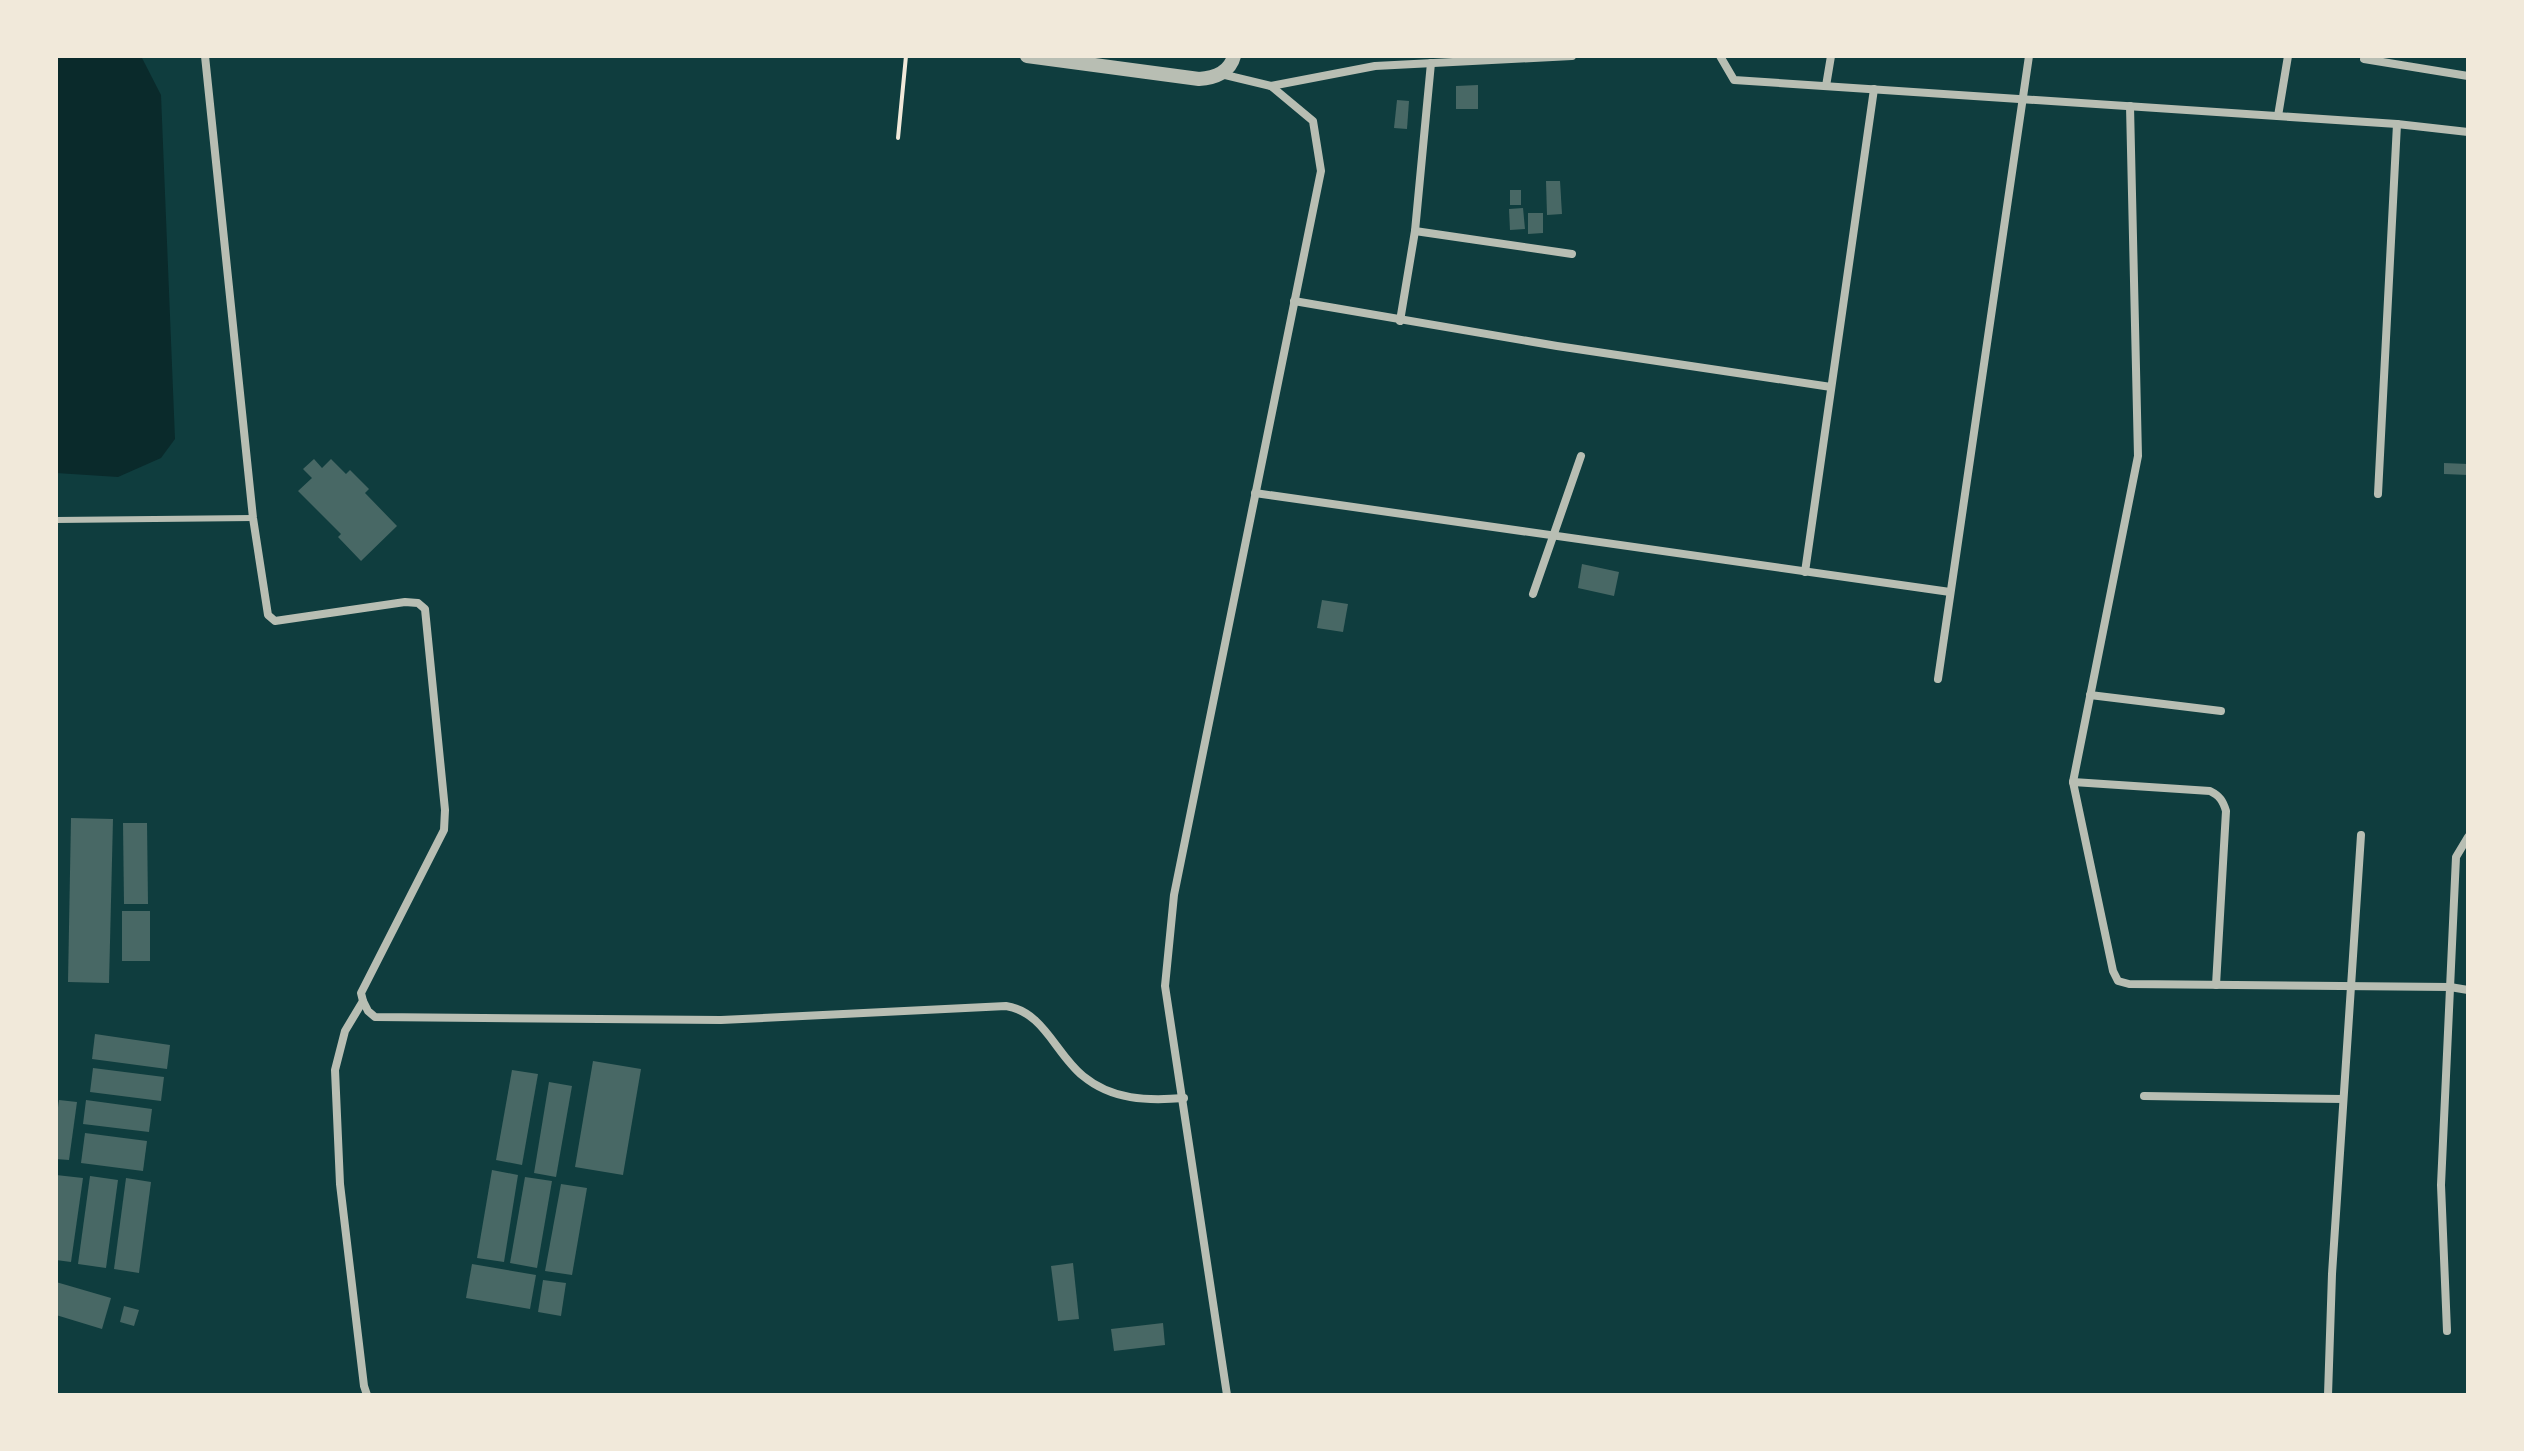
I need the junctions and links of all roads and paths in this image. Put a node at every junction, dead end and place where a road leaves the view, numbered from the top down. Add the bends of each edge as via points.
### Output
1 (205, 56) edge
2 (906, 56) edge
3 (1027, 56) edge
4 (1234, 56) edge
5 (1572, 56) edge
6 (1720, 56) edge
7 (1831, 56) edge
8 (2029, 56) edge
9 (2288, 56) edge
10 (2364, 59) dead end
11 (1431, 63) junction
12 (1221, 74) junction
13 (2468, 76) edge
14 (1271, 86) junction
15 (1826, 86) junction
16 (1874, 89) junction
17 (2021, 98) junction
18 (2130, 106) junction
19 (2278, 116) junction
20 (2397, 124) junction
21 (2468, 132) edge
22 (898, 138) dead end
23 (1415, 231) junction
24 (1572, 254) dead end
25 (1294, 301) junction
26 (1400, 321) junction
27 (1831, 387) junction
28 (1581, 456) dead end
29 (1255, 493) junction
30 (2378, 494) dead end
31 (253, 518) junction
32 (56, 520) edge
33 (1552, 536) junction
34 (1805, 572) junction
35 (1950, 592) junction
36 (1533, 594) dead end
37 (1938, 679) dead end
38 (2090, 695) junction
39 (2221, 711) dead end
40 (2073, 782) junction
41 (2361, 835) dead end
42 (2468, 837) edge
43 (2216, 985) junction
44 (2350, 986) junction
45 (2450, 987) junction
46 (2468, 990) edge
47 (363, 1001) junction
48 (2144, 1096) dead end
49 (1184, 1098) junction
50 (2343, 1099) junction
51 (2447, 1331) dead end
52 (367, 1395) edge
53 (1227, 1395) edge
54 (2328, 1395) edge

1 - 31 street
2 - 22 path
3 - 12 street via 1187,78
4 - 12 street
5 - 11 street
6 - 15 street via 1734,80
7 - 15 street
8 - 17 street
9 - 19 street
10 - 13 street
11 - 14 street via 1375,66
11 - 23 street
12 - 14 street
14 - 25 street via 1313,121 1321,171
15 - 16 street
16 - 17 street
16 - 27 street
17 - 18 street
17 - 35 street
18 - 19 street
18 - 38 street via 2138,456
19 - 20 street
20 - 21 street
20 - 30 street
23 - 24 street
23 - 26 street
25 - 26 street
25 - 29 street
26 - 27 street
27 - 34 street
28 - 33 street
29 - 33 street
29 - 49 street via 1174,895 1165,986
31 - 32 lane
31 - 47 street via 268,615 275,621 405,602 425,609 444,830 361,993
33 - 34 street
33 - 36 street
34 - 35 street
35 - 37 street
38 - 39 street
38 - 40 street
40 - 43 street via 2118,981
40 - 43 street via 2210,791 2223,801
41 - 44 street
42 - 45 street via 2456,857
43 - 44 street
44 - 45 street
44 - 50 street
45 - 46 street
45 - 51 street via 2441,1185
47 - 49 street via 375,1017 721,1020 1006,1006 1027,1012 1081,1075 1111,1093 1150,1100
47 - 52 street via 345,1031 335,1070 340,1184
48 - 50 street
49 - 53 street
50 - 54 street

